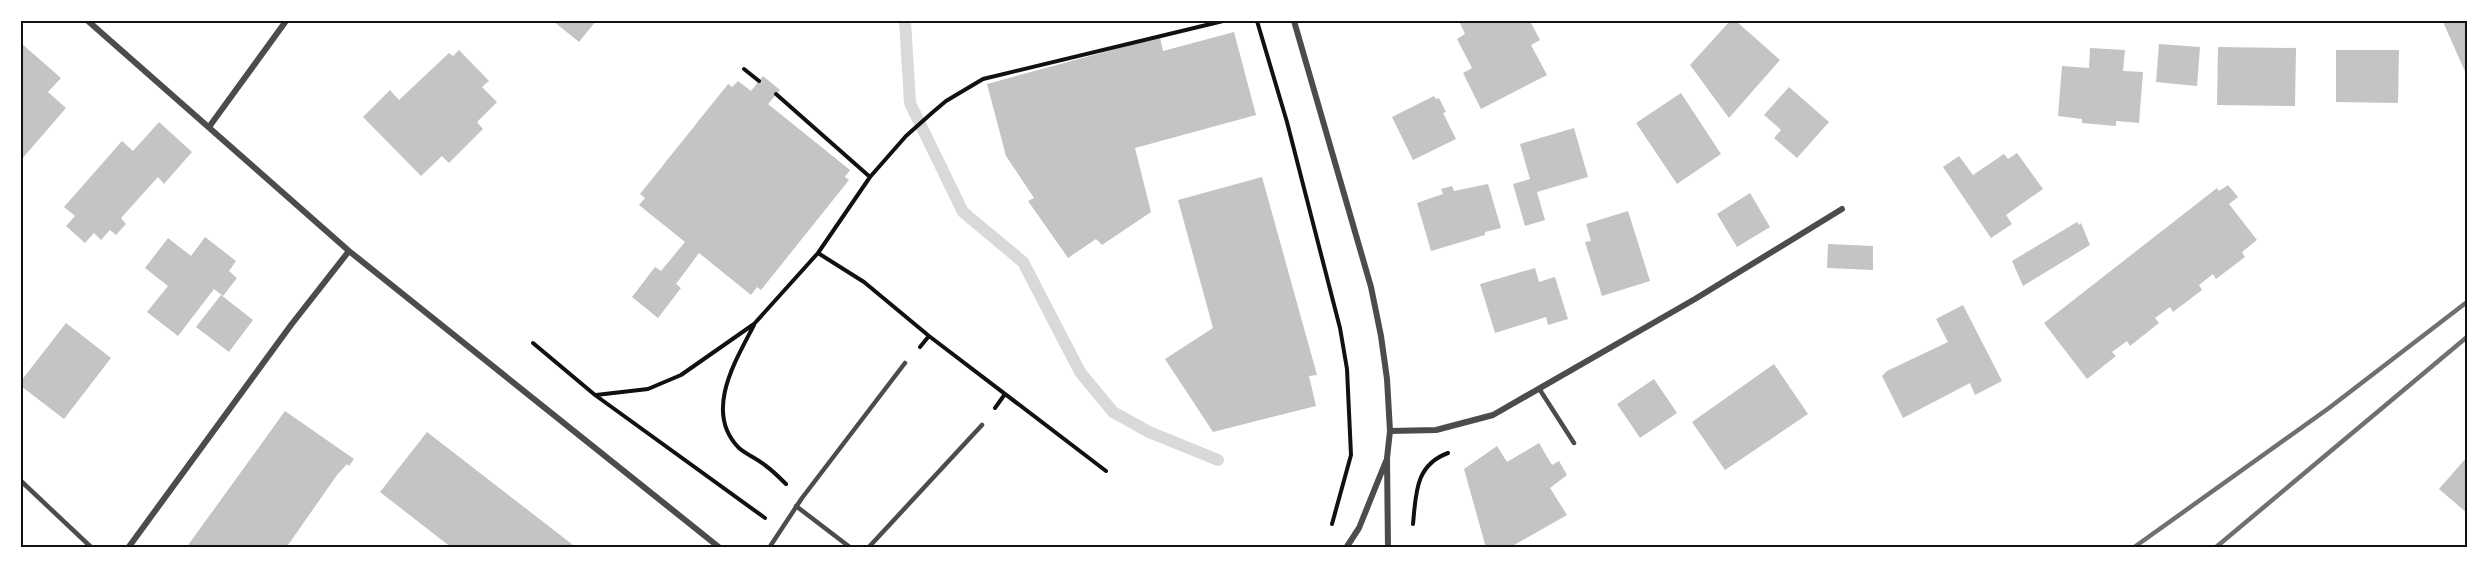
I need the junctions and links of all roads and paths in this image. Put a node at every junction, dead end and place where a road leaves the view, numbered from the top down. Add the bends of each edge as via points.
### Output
1 (88, 21) edge
2 (286, 21) edge
3 (1223, 21) edge
4 (1257, 21) edge
5 (1294, 21) edge
6 (744, 69) dead end
7 (759, 81) dead end
8 (777, 94) dead end
9 (209, 127) junction
10 (870, 177) junction
11 (1842, 209) dead end
12 (349, 251) junction
13 (818, 252) junction
14 (754, 324) junction
15 (533, 343) dead end
16 (905, 363) dead end
17 (1540, 390) junction
18 (595, 395) junction
19 (982, 425) dead end
20 (1390, 431) junction
21 (1574, 443) dead end
22 (1452, 452) dead end
23 (1387, 458) junction
24 (1106, 471) dead end
25 (21, 481) edge
26 (802, 498) junction
27 (796, 506) junction
28 (1332, 524) dead end
29 (1413, 527) dead end
30 (781, 529) junction
31 (92, 548) edge
32 (128, 548) edge
33 (720, 548) edge
34 (769, 548) edge
35 (851, 548) edge
36 (868, 548) edge
37 (1346, 548) edge
38 (1388, 548) edge

1 - 9 street
2 - 9 street
3 - 10 path via 983,79 945,101 906,136
4 - 28 path via 1287,122 1347,369 1351,455
5 - 20 street via 1371,287 1387,379
6 - 7 path
8 - 10 path
9 - 12 street
10 - 13 path
11 - 17 street
12 - 32 street
12 - 33 street
13 - 14 path
13 - 24 path via 864,282
14 - 18 path via 681,375 648,389
14 - 26 path via 727,377 723,403 727,427 739,447
15 - 18 path
16 - 26 lane
17 - 20 street via 1493,415 1436,430
17 - 21 lane
18 - 30 path
19 - 36 lane
20 - 23 street
22 - 29 path via 1423,470 1416,486
23 - 37 street via 1359,528
23 - 38 street
25 - 31 lane
26 - 27 lane
27 - 30 lane
27 - 35 lane
30 - 34 lane

